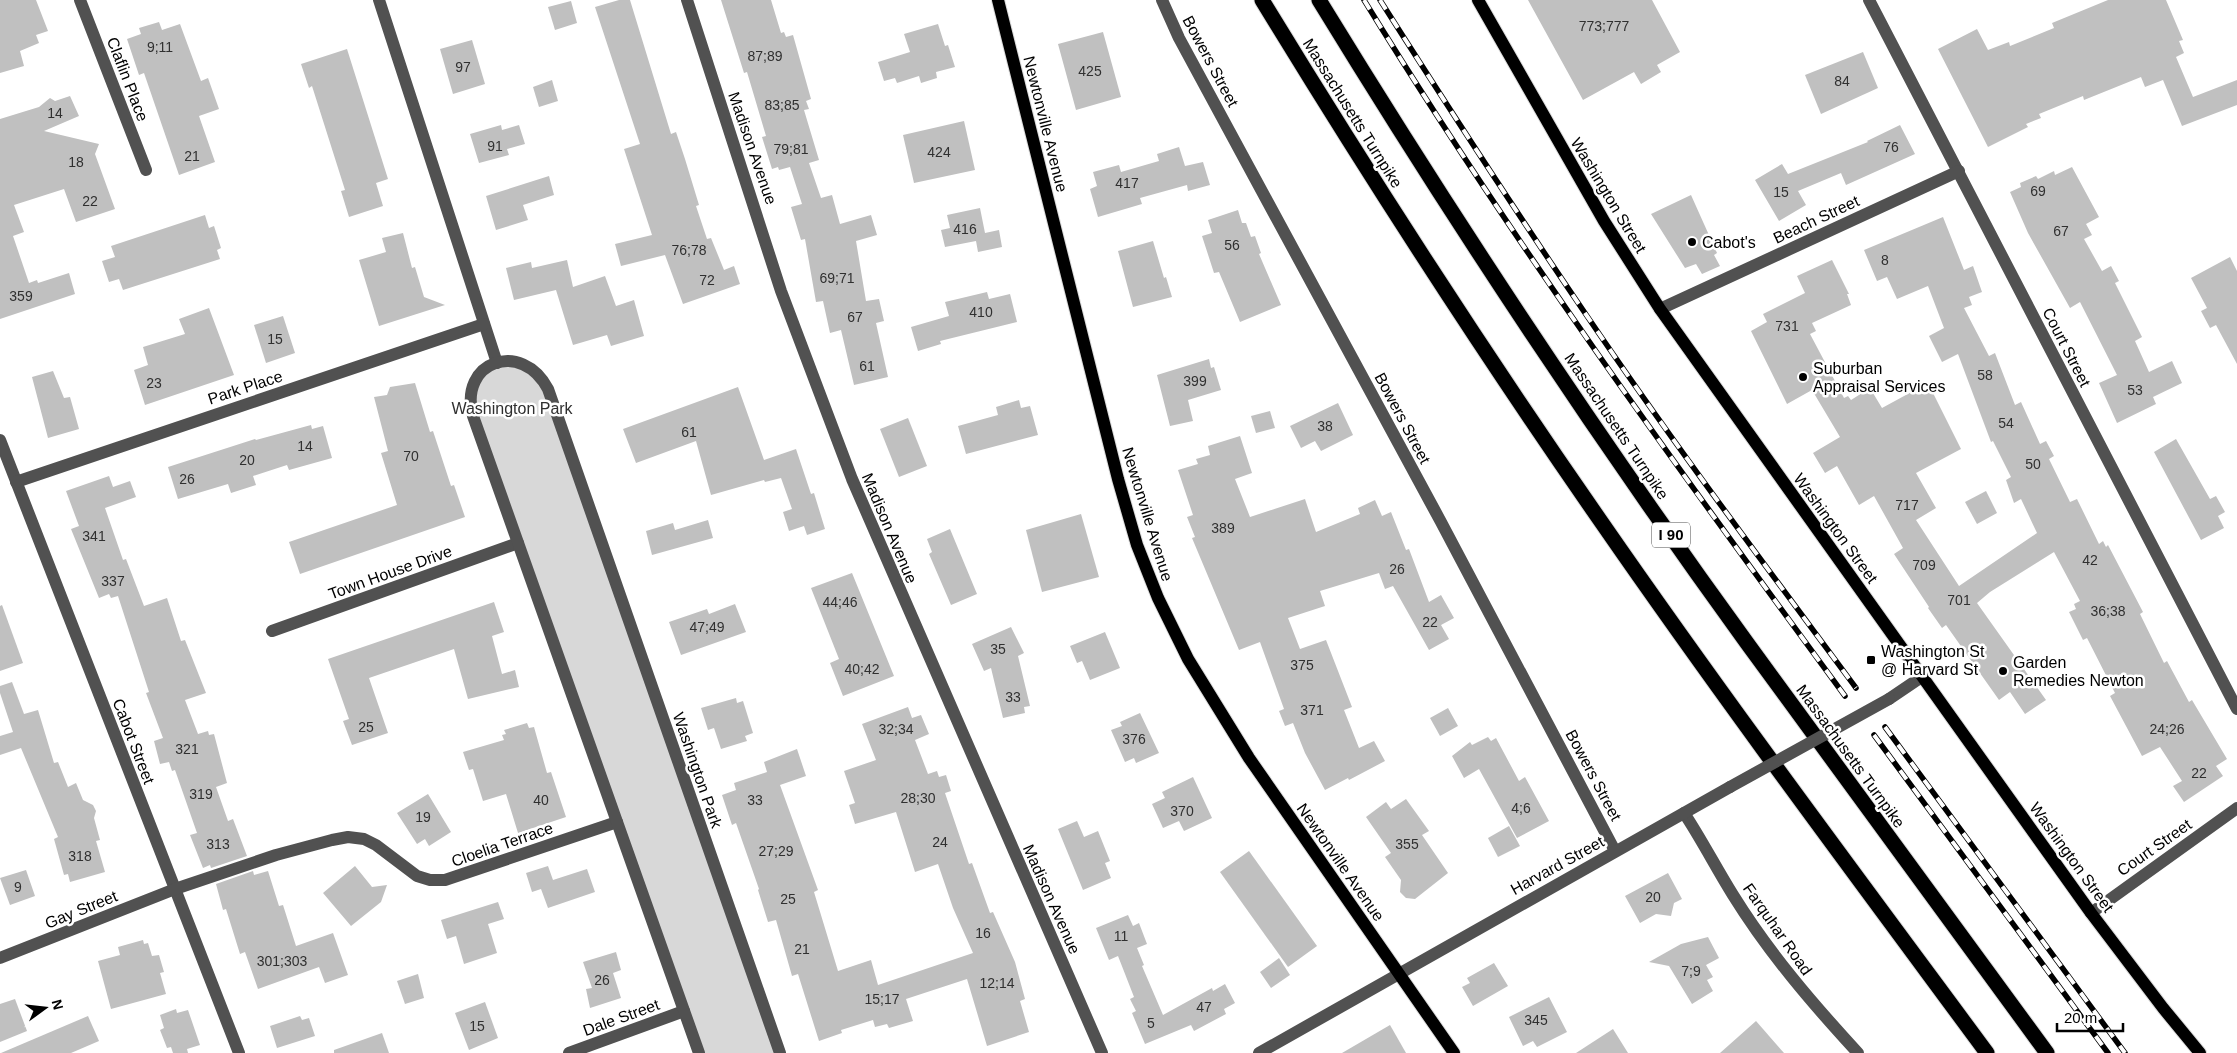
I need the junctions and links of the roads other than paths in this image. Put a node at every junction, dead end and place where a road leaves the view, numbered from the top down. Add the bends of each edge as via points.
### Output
1 (80, 0) edge
2 (379, 0) edge
3 (687, 0) edge
4 (998, 0) edge
5 (1162, 0) edge
6 (1262, 0) edge
7 (1319, 0) edge
8 (1478, 0) edge
9 (1869, 0) edge
10 (146, 170) dead end
11 (1959, 171) junction
12 (1660, 309) junction
13 (484, 324) junction
14 (496, 363) junction
15 (0, 440) edge
16 (16, 482) junction
17 (518, 543) junction
18 (272, 631) dead end
19 (1923, 676) junction
20 (2237, 709) edge
21 (2237, 808) edge
22 (1684, 813) junction
23 (617, 822) junction
24 (1615, 851) junction
25 (175, 889) junction
26 (2091, 913) junction
27 (0, 958) edge
28 (1399, 973) junction
29 (684, 1011) junction
30 (239, 1053) edge
31 (569, 1053) edge
32 (699, 1053) edge
33 (780, 1053) edge
34 (1102, 1053) edge
35 (1259, 1053) edge
36 (1454, 1053) edge
37 (1858, 1053) edge
38 (1987, 1053) edge
39 (2048, 1053) edge
40 (2200, 1053) edge

1 - 10 street, Claflin Place
2 - 13 street
3 - 34 street, Madison Avenue via 787,309 852,479
4 - 28 main road, Newtonville Avenue via 1118,479 1137,545 1158,598 1188,658 1250,758
5 - 24 street, Bowers Street via 1179,38 1437,513
6 - 38 highway, Massachusetts Turnpike via 1444,288 1602,523 1696,657
7 - 39 highway, Massachusetts Turnpike / I 90 via 1462,226 1646,500 1746,642
8 - 12 main road, Washington Street via 1604,220
9 - 11 street, Court Street
11 - 12 street, Beach Street
11 - 20 street, Court Street
12 - 19 main road, Washington Street
13 - 14 street
13 - 16 street, Park Place
14 - 17 street via 478,375 471,387 469,403
14 - 33 street, Washington Park via 516,361 531,367 542,376 548,389
15 - 16 street, Cabot Street
16 - 25 street, Cabot Street
17 - 18 street, Town House Drive
17 - 23 street
19 - 22 street, Harvard Street, bridge via 1889,699
19 - 26 main road, Washington Street
21 - 26 street, Court Street
22 - 24 street, Harvard Street
22 - 37 street, Farquhar Road via 1733,894 1793,981
23 - 25 street, Cloelia Terrace via 445,880 417,876 376,845 348,837 276,855
23 - 29 street
24 - 28 street, Harvard Street
25 - 27 street, Gay Street
25 - 30 street, Cabot Street
26 - 40 main road, Washington Street
28 - 35 street, Harvard Street
28 - 36 main road, Newtonville Avenue
29 - 31 street, Dale Street
29 - 32 street

